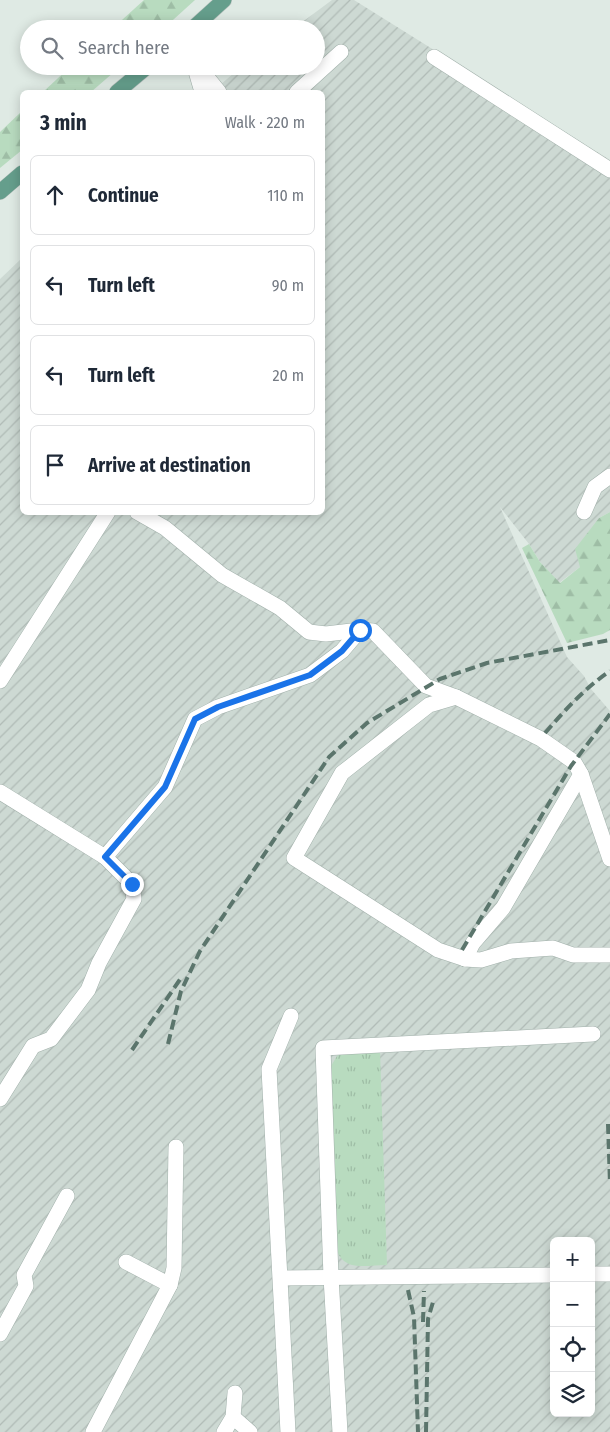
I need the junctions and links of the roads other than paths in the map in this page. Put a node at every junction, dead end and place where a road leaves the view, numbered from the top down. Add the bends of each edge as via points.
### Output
1 (224, 0) edge
2 (202, 20) edge
3 (341, 52) dead end
4 (434, 57) dead end
5 (325, 66) edge
6 (137, 75) edge
7 (197, 75) edge
8 (205, 75) edge
9 (315, 75) edge
10 (119, 90) edge
11 (201, 90) edge
12 (217, 90) edge
13 (298, 90) edge
14 (610, 171) edge
15 (20, 175) edge
16 (0, 192) edge
17 (610, 476) edge
18 (584, 512) dead end
19 (106, 515) edge
20 (142, 515) edge
21 (360, 630) junction
22 (0, 681) edge
23 (456, 697) junction
24 (581, 774) junction
25 (0, 792) edge
26 (105, 857) junction
27 (610, 859) edge
28 (610, 955) edge
29 (465, 959) junction
30 (291, 1016) dead end
31 (593, 1034) dead end
32 (0, 1100) edge
33 (176, 1147) dead end
34 (67, 1196) dead end
35 (126, 1262) dead end
36 (595, 1274) edge
37 (610, 1274) edge
38 (550, 1275) edge
39 (331, 1277) junction
40 (281, 1278) junction
41 (170, 1285) junction
42 (0, 1334) edge
43 (235, 1393) dead end
44 (233, 1417) junction
45 (93, 1432) edge
46 (224, 1432) edge
47 (250, 1432) edge
48 (288, 1432) edge
49 (340, 1432) edge

1 - 2 main road
3 - 5 lane
4 - 14 lane
6 - 10 main road
7 - 11 lane
8 - 12 lane
9 - 13 lane
15 - 16 main road
17 - 18 lane via 596,487
19 - 22 lane
20 - 21 lane via 164,528 222,575 280,608 308,632 326,634
21 - 23 lane via 373,631 426,686
21 - 26 lane via 342,651 310,675 218,707 195,719 165,787
23 - 24 lane via 541,739 574,762
23 - 29 lane via 429,705 342,772 294,858 438,950
24 - 27 lane
24 - 29 lane via 503,908 473,943
25 - 26 lane
26 - 32 lane via 132,884 134,899 88,990 51,1038 33,1046
28 - 29 lane via 573,955 553,948 511,951 481,960
30 - 40 lane via 269,1069
31 - 39 lane via 324,1048
33 - 41 lane via 174,1268
34 - 42 lane via 24,1275 26,1286
35 - 41 lane
36 - 37 lane
38 - 39 lane
39 - 40 lane
39 - 49 lane
40 - 48 lane
41 - 45 lane
43 - 44 lane
44 - 46 lane
44 - 47 lane

